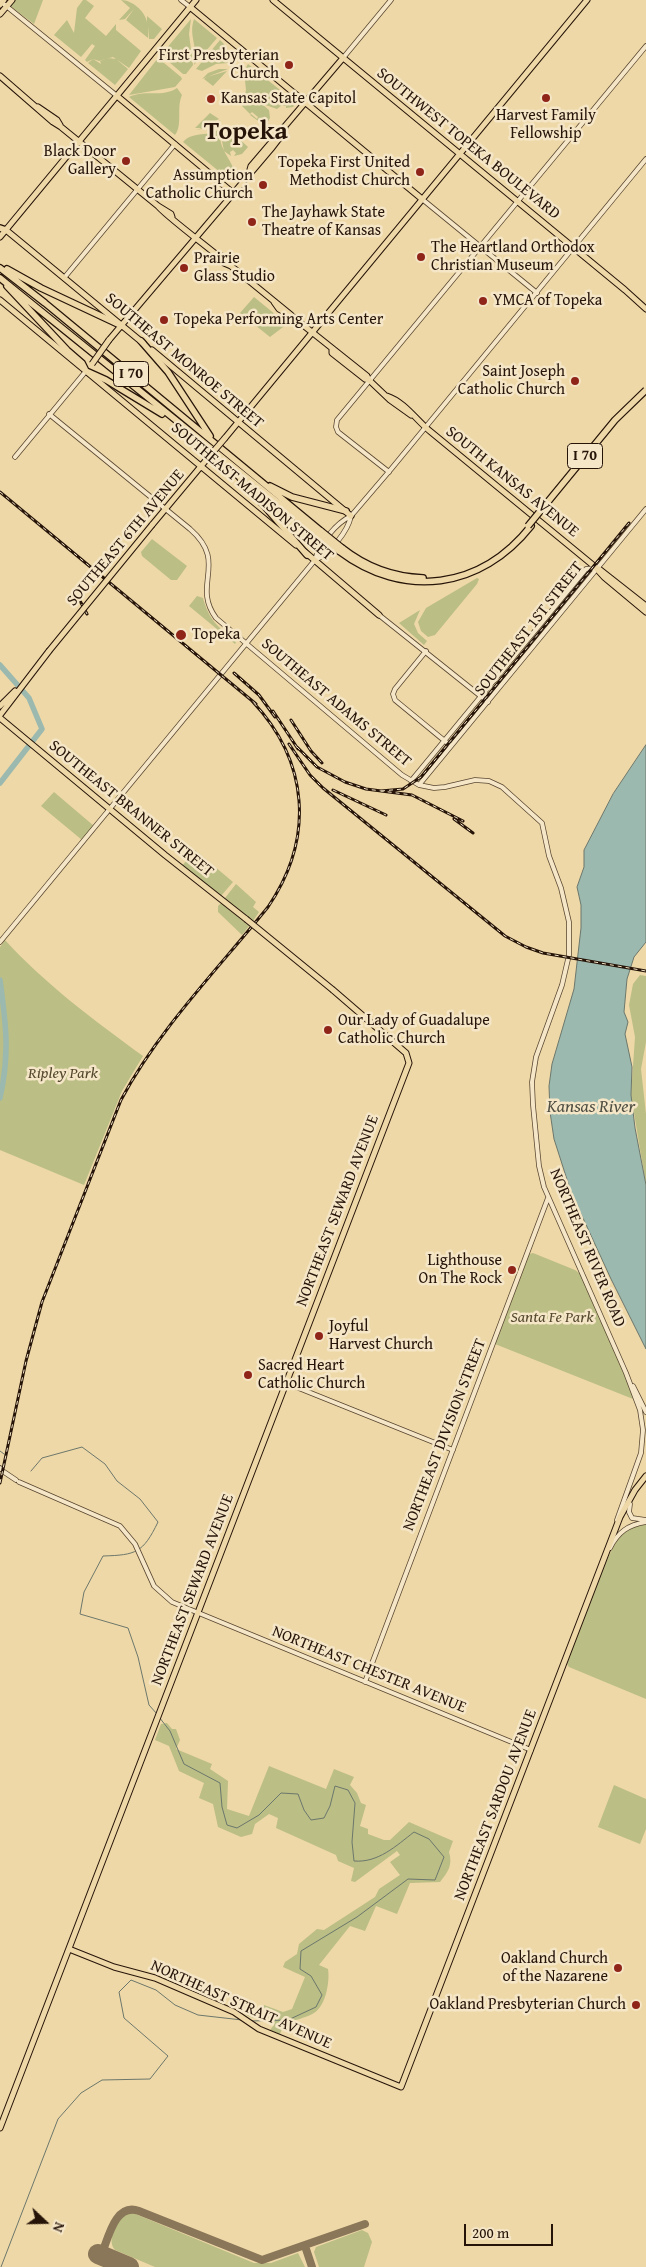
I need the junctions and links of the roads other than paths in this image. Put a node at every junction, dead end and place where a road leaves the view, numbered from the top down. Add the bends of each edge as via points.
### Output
1 (12, 0) edge
2 (181, 0) edge
3 (196, 0) edge
4 (273, 0) edge
5 (391, 0) edge
6 (586, 0) edge
7 (3, 3) edge
8 (190, 7) junction
9 (0, 14) edge
10 (646, 46) edge
11 (343, 58) junction
12 (0, 76) edge
13 (117, 96) junction
14 (306, 103) junction
15 (79, 142) junction
16 (175, 144) junction
17 (460, 154) junction
18 (646, 159) edge
19 (137, 190) junction
20 (233, 193) junction
21 (422, 199) junction
22 (517, 201) junction
23 (2, 228) edge
24 (0, 237) edge
25 (196, 237) junction
26 (480, 246) junction
27 (573, 247) junction
28 (0, 267) edge
29 (64, 278) junction
30 (0, 279) edge
31 (537, 293) junction
32 (0, 300) edge
33 (646, 309) edge
34 (122, 326) junction
35 (312, 333) junction
36 (141, 341) junction
37 (86, 371) junction
38 (369, 380) junction
39 (646, 390) edge
40 (646, 394) edge
41 (49, 414) junction
42 (238, 422) junction
43 (426, 427) junction
44 (186, 429) junction
45 (214, 442) junction
46 (15, 457) dead end
47 (220, 458) junction
48 (201, 466) junction
49 (388, 472) junction
50 (261, 481) junction
51 (646, 509) edge
52 (165, 510) junction
53 (346, 511) junction
54 (351, 516) junction
55 (320, 533) junction
56 (307, 555) junction
57 (315, 560) junction
58 (596, 568) junction
59 (468, 573) junction
60 (632, 598) junction
61 (646, 606) edge
62 (646, 612) edge
63 (379, 615) joint
64 (246, 644) junction
65 (426, 651) junction
66 (481, 696) junction
67 (10, 698) junction
68 (488, 702) junction
69 (0, 706) edge
70 (0, 716) edge
71 (444, 740) junction
72 (451, 746) junction
73 (411, 781) junction
74 (419, 785) junction
75 (110, 809) junction
76 (0, 942) edge
77 (409, 1059) joint
78 (548, 1198) junction
79 (626, 1372) junction
80 (286, 1383) junction
81 (638, 1402) junction
82 (646, 1412) edge
83 (646, 1417) edge
84 (453, 1450) junction
85 (2, 1470) edge
86 (646, 1476) edge
87 (635, 1490) junction
88 (646, 1521) edge
89 (615, 1532) junction
90 (604, 1559) junction
91 (198, 1613) junction
92 (365, 1682) junction
93 (531, 1750) junction
94 (69, 1949) junction
95 (401, 2087) joint
96 (0, 2128) edge

1 - 7 main road
2 - 8 street
3 - 8 main road
4 - 11 main road, SOUTHWEST TOPEKA BOULEVARD
5 - 11 street
6 - 17 main road, SOUTHEAST 6TH AVENUE
7 - 9 main road
7 - 13 street
8 - 13 main road
8 - 14 main road
10 - 22 street
11 - 14 main road
11 - 17 main road, SOUTHWEST TOPEKA BOULEVARD
12 - 15 main road, SOUTH KANSAS AVENUE
13 - 15 main road
13 - 16 main road
14 - 20 main road via 251,166
14 - 21 main road
15 - 19 main road, SOUTH KANSAS AVENUE
15 - 23 main road
16 - 19 street
16 - 20 main road
17 - 21 main road, SOUTHEAST 6TH AVENUE
17 - 22 main road, SOUTHWEST TOPEKA BOULEVARD
18 - 27 street
19 - 25 main road, SOUTH KANSAS AVENUE
19 - 29 street
20 - 25 main road
21 - 26 street
21 - 35 main road, SOUTHEAST 6TH AVENUE
22 - 26 street
22 - 27 main road, SOUTHWEST TOPEKA BOULEVARD
23 - 24 main road
23 - 29 main road, SOUTHEAST MONROE STREET
25 - 34 main road
25 - 35 main road, SOUTH KANSAS AVENUE via 279,309
26 - 31 street
26 - 38 street
27 - 31 street
27 - 33 main road, SOUTHWEST TOPEKA BOULEVARD
28 - 34 highway
28 - 45 highway, I 70
29 - 34 main road, SOUTHEAST MONROE STREET
30 - 37 highway via 82,363
30 - 44 highway, I 70
31 - 43 street
32 - 37 main road, SOUTHEAST MADISON STREET
34 - 36 main road, SOUTHEAST MONROE STREET
34 - 37 main road, bridge
35 - 38 main road, SOUTH KANSAS AVENUE via 332,349 332,353
35 - 42 main road, SOUTHEAST 6TH AVENUE
36 - 42 main road, SOUTHEAST MONROE STREET
36 - 45 highway via 168,372
37 - 41 street
37 - 44 highway via 128,392
37 - 48 main road, SOUTHEAST MADISON STREET
38 - 43 main road, SOUTH KANSAS AVENUE
38 - 49 street via 337,420 336,426 338,432
39 - 59 highway, I 70, bridge via 615,420 516,539
40 - 59 highway, I 70, bridge via 619,421 516,544 493,562
41 - 46 street
41 - 52 street
42 - 48 main road, SOUTHEAST 6TH AVENUE, bridge
42 - 53 main road, SOUTHEAST MONROE STREET
43 - 49 street
43 - 58 main road, SOUTH KANSAS AVENUE
44 - 47 highway, I 70
45 - 50 highway, I 70
47 - 55 highway, I 70
47 - 56 highway
48 - 52 main road, SOUTHEAST 6TH AVENUE
48 - 56 main road, SOUTHEAST MADISON STREET
49 - 54 street
50 - 53 highway via 292,497
50 - 55 highway, I 70
51 - 58 street
52 - 64 street, SOUTHEAST ADAMS STREET via 203,542 210,564 206,592 208,605 216,618
52 - 67 main road, SOUTHEAST 6TH AVENUE, bridge
53 - 54 main road, SOUTHEAST MONROE STREET
54 - 57 street via 343,520 317,551
54 - 57 street via 349,525 322,557
55 - 59 highway, I 70, bridge via 340,550 383,574 432,582
56 - 57 main road, SOUTHEAST MADISON STREET
57 - 63 main road, SOUTHEAST MADISON STREET
57 - 64 street
58 - 60 main road, SOUTH KANSAS AVENUE
58 - 66 street, SOUTHEAST 1ST STREET via 586,570
58 - 68 street, SOUTHEAST 1ST STREET
60 - 61 main road
60 - 62 main road
63 - 65 street, SOUTHEAST MADISON STREET
64 - 73 street, SOUTHEAST ADAMS STREET
64 - 75 street
65 - 66 street, SOUTHEAST MADISON STREET
65 - 71 street via 395,689 393,696
66 - 68 street, SOUTHEAST MADISON STREET
66 - 71 street, SOUTHEAST 1ST STREET
67 - 69 main road, SOUTHEAST 6TH AVENUE
67 - 70 main road, SOUTHEAST 6TH AVENUE
68 - 72 street, SOUTHEAST 1ST STREET
70 - 75 main road, SOUTHEAST BRANNER STREET
71 - 72 street
71 - 73 street, SOUTHEAST 1ST STREET
72 - 74 street, SOUTHEAST 1ST STREET
73 - 74 street, SOUTHEAST ADAMS STREET
74 - 78 street, NORTHEAST RIVER ROAD via 439,788 469,780 496,784 539,820 544,828 549,856 566,904 570,932 569,955 562,984 538,1050 533,1074 537,1151
75 - 76 street
75 - 77 main road, SOUTHEAST BRANNER STREET, bridge via 332,990
77 - 80 main road, NORTHEAST SEWARD AVENUE
78 - 79 street, NORTHEAST RIVER ROAD
78 - 84 street, NORTHEAST DIVISION STREET
79 - 81 street, NORTHEAST RIVER ROAD
79 - 82 street
80 - 84 street
80 - 91 main road, NORTHEAST SEWARD AVENUE
81 - 83 street
81 - 89 street, NORTHEAST SARDOU AVENUE via 642,1424 641,1450
84 - 92 street, NORTHEAST DIVISION STREET
85 - 91 street, NORTHEAST CHESTER AVENUE via 17,1481 126,1531 139,1551 150,1580 160,1593
86 - 87 main road, NORTHEAST SARDOU AVENUE
87 - 88 street via 628,1508 629,1515
87 - 89 main road, NORTHEAST SARDOU AVENUE
88 - 90 street via 620,1534
89 - 90 main road, NORTHEAST SARDOU AVENUE
90 - 93 main road, NORTHEAST SARDOU AVENUE
91 - 92 street, NORTHEAST CHESTER AVENUE
91 - 94 main road, NORTHEAST SEWARD AVENUE
92 - 93 street, NORTHEAST CHESTER AVENUE
93 - 95 main road, NORTHEAST SARDOU AVENUE
94 - 95 main road, NORTHEAST STRAIT AVENUE via 114,1967 155,1978 234,2012 260,2029
94 - 96 main road, NORTHEAST SEWARD AVENUE

